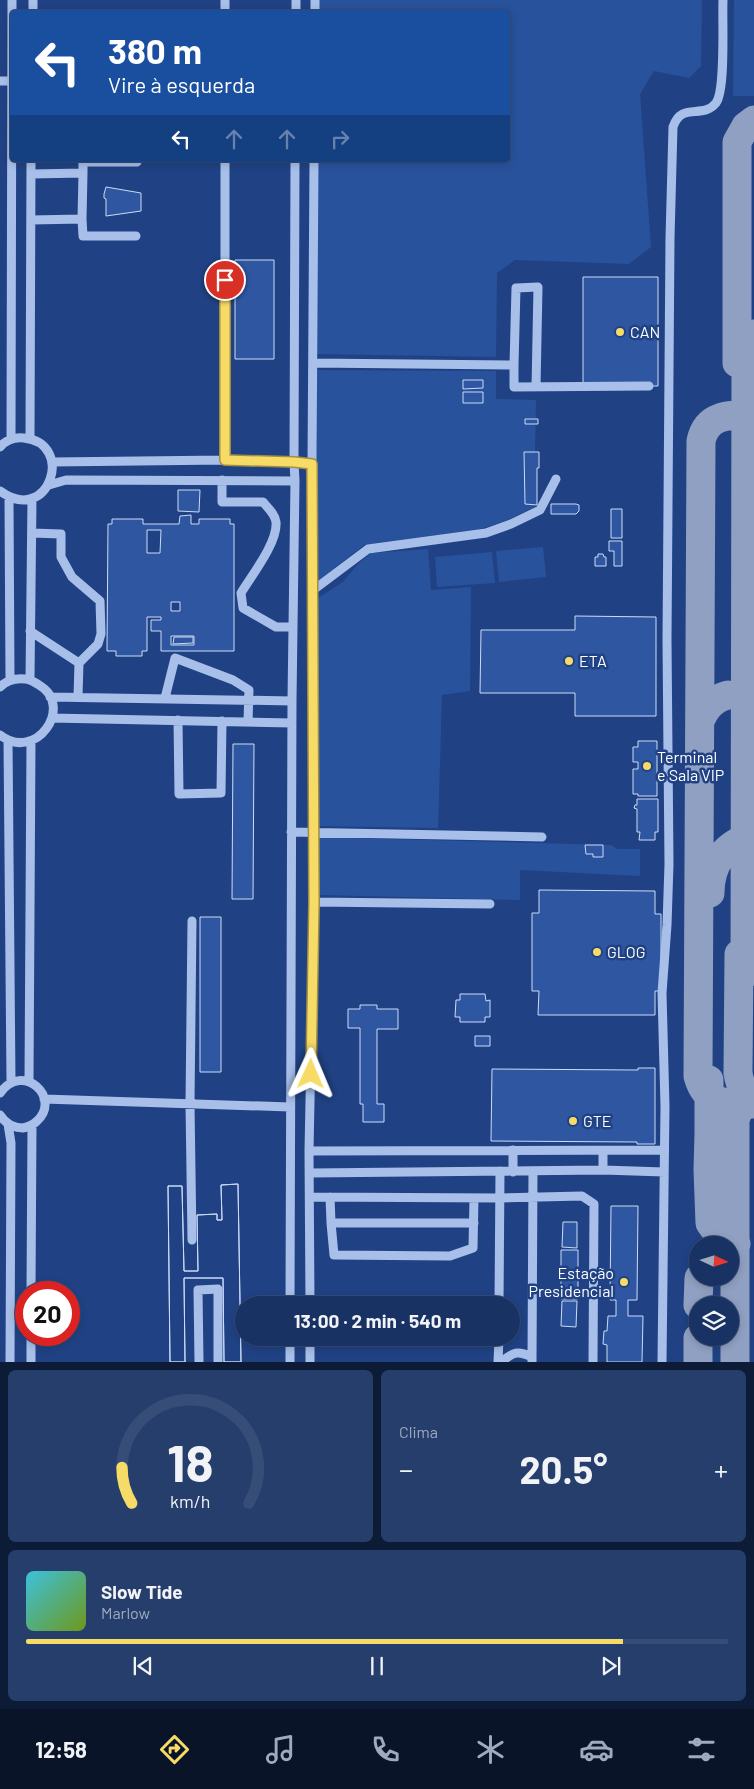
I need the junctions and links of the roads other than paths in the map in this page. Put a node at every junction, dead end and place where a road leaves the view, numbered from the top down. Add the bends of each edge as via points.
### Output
1 (723, 0) edge
2 (12, 162) edge
3 (31, 162) edge
4 (138, 162) dead end
5 (225, 162) edge
6 (295, 162) edge
7 (314, 162) edge
8 (83, 173) junction
9 (30, 174) junction
10 (82, 219) junction
11 (31, 220) junction
12 (136, 236) dead end
13 (313, 362) junction
14 (514, 365) junction
15 (649, 386) dead end
16 (536, 387) junction
17 (30, 438) junction
18 (11, 439) junction
19 (0, 447) edge
20 (225, 460) junction
21 (52, 462) junction
22 (294, 462) junction
23 (312, 464) junction
24 (556, 479) dead end
25 (222, 480) junction
26 (295, 480) junction
27 (49, 485) junction
28 (0, 491) edge
29 (9, 498) junction
30 (32, 498) junction
31 (32, 533) junction
32 (312, 591) junction
33 (293, 627) junction
34 (30, 630) junction
35 (78, 663) junction
36 (30, 679) junction
37 (10, 680) junction
38 (0, 687) edge
39 (78, 696) junction
40 (50, 697) junction
41 (165, 698) junction
42 (249, 700) junction
43 (292, 701) junction
44 (52, 718) junction
45 (178, 720) junction
46 (222, 721) junction
47 (248, 722) junction
48 (292, 723) junction
49 (4, 737) edge
50 (31, 741) junction
51 (291, 832) junction
52 (313, 832) junction
53 (542, 837) dead end
54 (314, 902) junction
55 (490, 904) dead end
56 (192, 921) dead end
57 (29, 1081) junction
58 (11, 1082) junction
59 (0, 1093) edge
60 (44, 1099) junction
61 (190, 1104) junction
62 (290, 1107) junction
63 (0, 1115) edge
64 (8, 1124) junction
65 (32, 1125) junction
66 (513, 1150) junction
67 (664, 1150) junction
68 (309, 1151) junction
69 (603, 1151) junction
70 (604, 1170) junction
71 (500, 1171) junction
72 (533, 1171) junction
73 (513, 1172) junction
74 (664, 1172) junction
75 (310, 1173) junction
76 (310, 1197) junction
77 (330, 1197) junction
78 (474, 1198) junction
79 (500, 1198) junction
80 (533, 1198) junction
81 (331, 1223) junction
82 (474, 1223) junction
83 (192, 1240) dead end
84 (32, 1281) edge
85 (290, 1296) edge
86 (310, 1296) edge
87 (499, 1296) edge
88 (31, 1346) edge
89 (290, 1346) edge
90 (310, 1346) edge
91 (499, 1346) edge
92 (532, 1359) edge
93 (10, 1362) edge
94 (31, 1362) edge
95 (199, 1362) edge
96 (218, 1362) edge
97 (290, 1362) edge
98 (310, 1362) edge
99 (500, 1362) edge
100 (593, 1362) edge
101 (662, 1362) edge

1 - 67 lane via 722,83 718,102 703,110 681,114 673,127 667,640 669,864 662,993
2 - 18 lane
3 - 9 lane
4 - 8 lane via 83,162
5 - 20 lane
6 - 22 lane
7 - 13 lane
8 - 9 lane
8 - 10 lane
9 - 11 lane
10 - 11 lane
10 - 12 lane via 83,236
11 - 17 lane
13 - 14 lane
13 - 23 lane
14 - 16 lane via 514,387
14 - 16 lane via 516,288 538,287
15 - 16 lane
17 - 18 lane
17 - 21 lane via 43,446
18 - 19 lane
20 - 21 lane
20 - 22 lane
21 - 27 lane
22 - 23 lane
22 - 26 lane
23 - 32 lane
24 - 32 lane via 540,510 511,524 486,533 368,550
25 - 26 lane
25 - 27 lane via 66,480
25 - 33 lane via 222,502 263,502 276,521 275,536 241,593 244,608 276,627
26 - 33 lane
27 - 30 lane
28 - 29 lane
29 - 30 lane
29 - 37 lane
30 - 31 lane
31 - 34 lane
31 - 35 lane via 61,534 61,557 72,577 100,600 101,634 98,644
32 - 52 lane
33 - 43 lane
34 - 35 lane
34 - 36 lane
35 - 39 lane
36 - 37 lane
36 - 40 lane
37 - 38 lane
39 - 40 lane
39 - 41 lane
40 - 44 lane
41 - 42 lane
41 - 42 lane via 175,658 233,680 249,690
42 - 43 lane
42 - 47 lane
43 - 48 lane
44 - 45 lane
44 - 50 lane via 41,736
45 - 46 lane
45 - 46 lane via 178,794 221,793
46 - 47 lane
47 - 48 lane
48 - 51 lane
49 - 50 lane via 18,743
49 - 58 lane
50 - 57 lane
51 - 52 lane
51 - 62 lane
52 - 53 lane
52 - 54 lane
54 - 55 lane
54 - 68 lane
56 - 61 lane
57 - 58 lane
57 - 60 lane via 41,1091
58 - 59 lane
60 - 61 lane
60 - 65 lane via 43,1113
61 - 62 lane
61 - 83 lane
62 - 85 lane
63 - 64 lane
64 - 65 lane via 24,1128
64 - 93 lane via 11,1143
65 - 84 lane
66 - 68 lane
66 - 69 lane
66 - 73 lane
67 - 69 lane
67 - 74 lane
68 - 75 lane
69 - 70 lane
70 - 72 lane
70 - 74 lane
71 - 73 lane
71 - 75 lane
71 - 79 lane
72 - 73 lane
72 - 80 lane
74 - 101 lane
75 - 76 lane
76 - 77 lane
76 - 86 lane
77 - 78 lane
77 - 81 lane
78 - 79 lane
78 - 82 lane
79 - 80 lane
79 - 87 lane
80 - 92 lane
80 - 100 lane via 582,1196 594,1204
81 - 82 lane
81 - 82 lane via 334,1255 450,1256 473,1248
88 - 94 lane
89 - 97 lane
90 - 98 lane
91 - 99 lane
92 - 99 lane via 522,1352 512,1353
95 - 96 lane via 198,1290 218,1290

